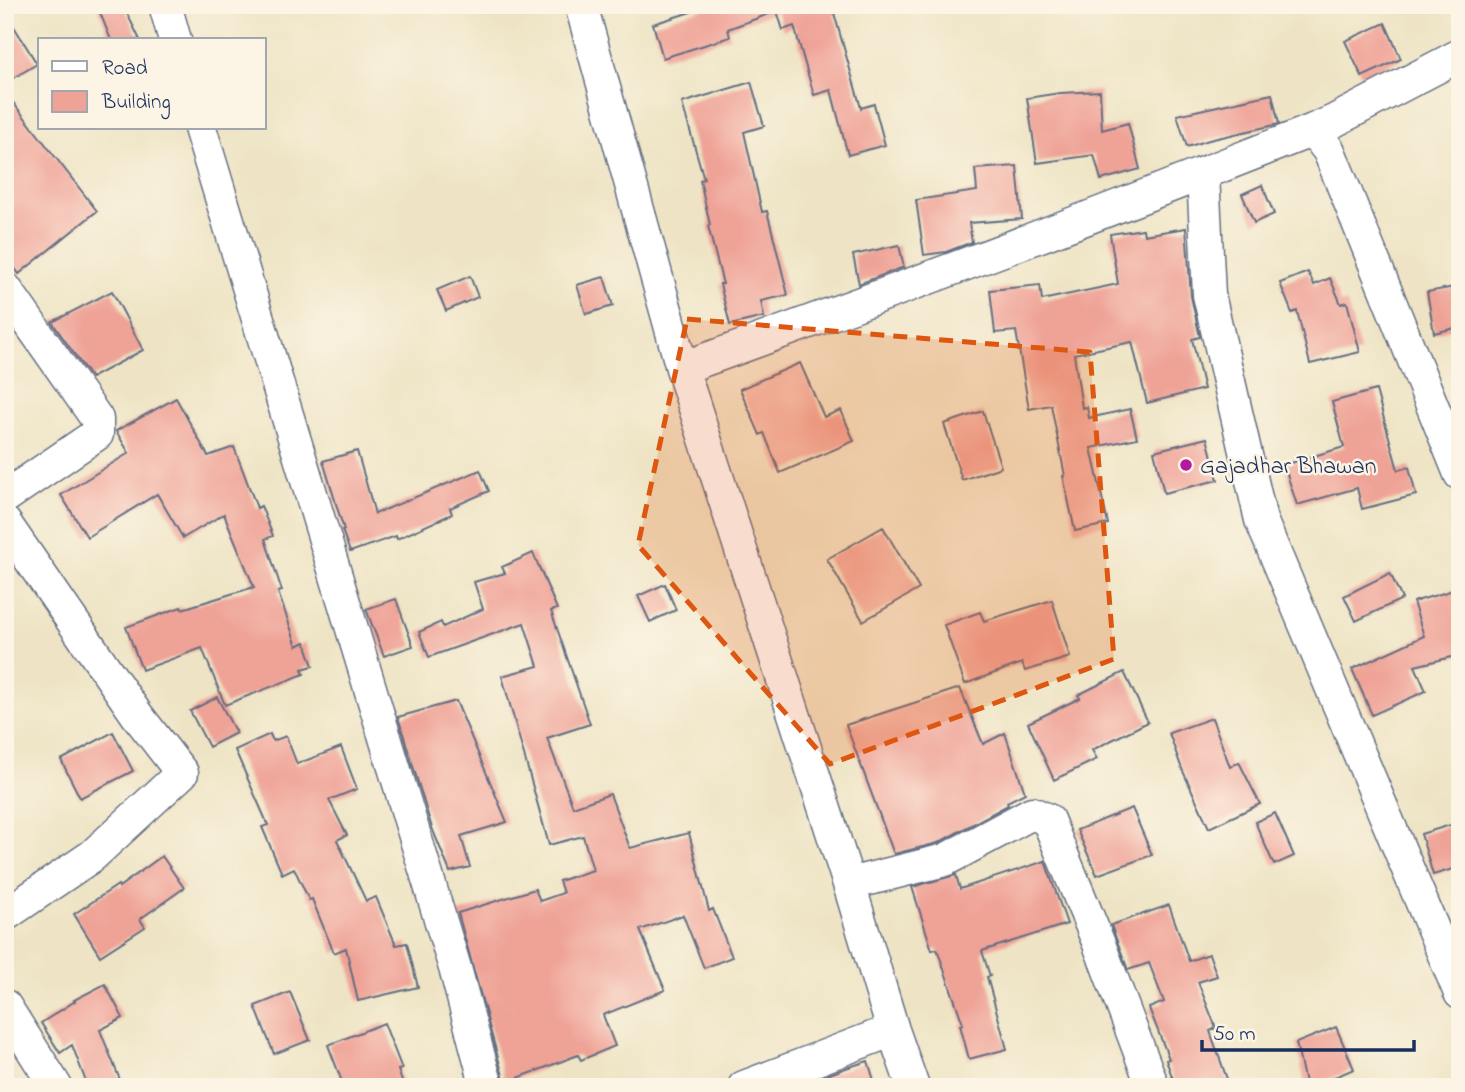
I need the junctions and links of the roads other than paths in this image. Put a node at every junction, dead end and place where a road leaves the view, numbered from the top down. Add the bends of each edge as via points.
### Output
1 (165, 5) edge
2 (581, 5) edge
3 (173, 38) edge
4 (1460, 55) edge
5 (201, 130) edge
6 (1313, 130) junction
7 (1203, 174) junction
8 (5, 288) edge
9 (682, 368) junction
10 (1460, 474) edge
11 (5, 497) edge
12 (5, 523) edge
13 (849, 884) junction
14 (5, 915) edge
15 (1460, 993) edge
16 (5, 1006) edge
17 (893, 1030) junction
18 (56, 1087) edge
19 (487, 1087) edge
20 (744, 1087) edge
21 (913, 1087) edge
22 (1153, 1087) edge

1 - 3 street
2 - 9 street
4 - 6 street
5 - 19 street
6 - 7 street
6 - 10 street via 1329,150
7 - 9 street
7 - 15 street via 1209,295 1261,520
8 - 11 street via 97,419 97,434
9 - 13 street
12 - 14 street via 182,773 92,856
13 - 17 street
13 - 22 street via 945,860 1032,813 1048,820
16 - 18 street
17 - 20 street
17 - 21 street

